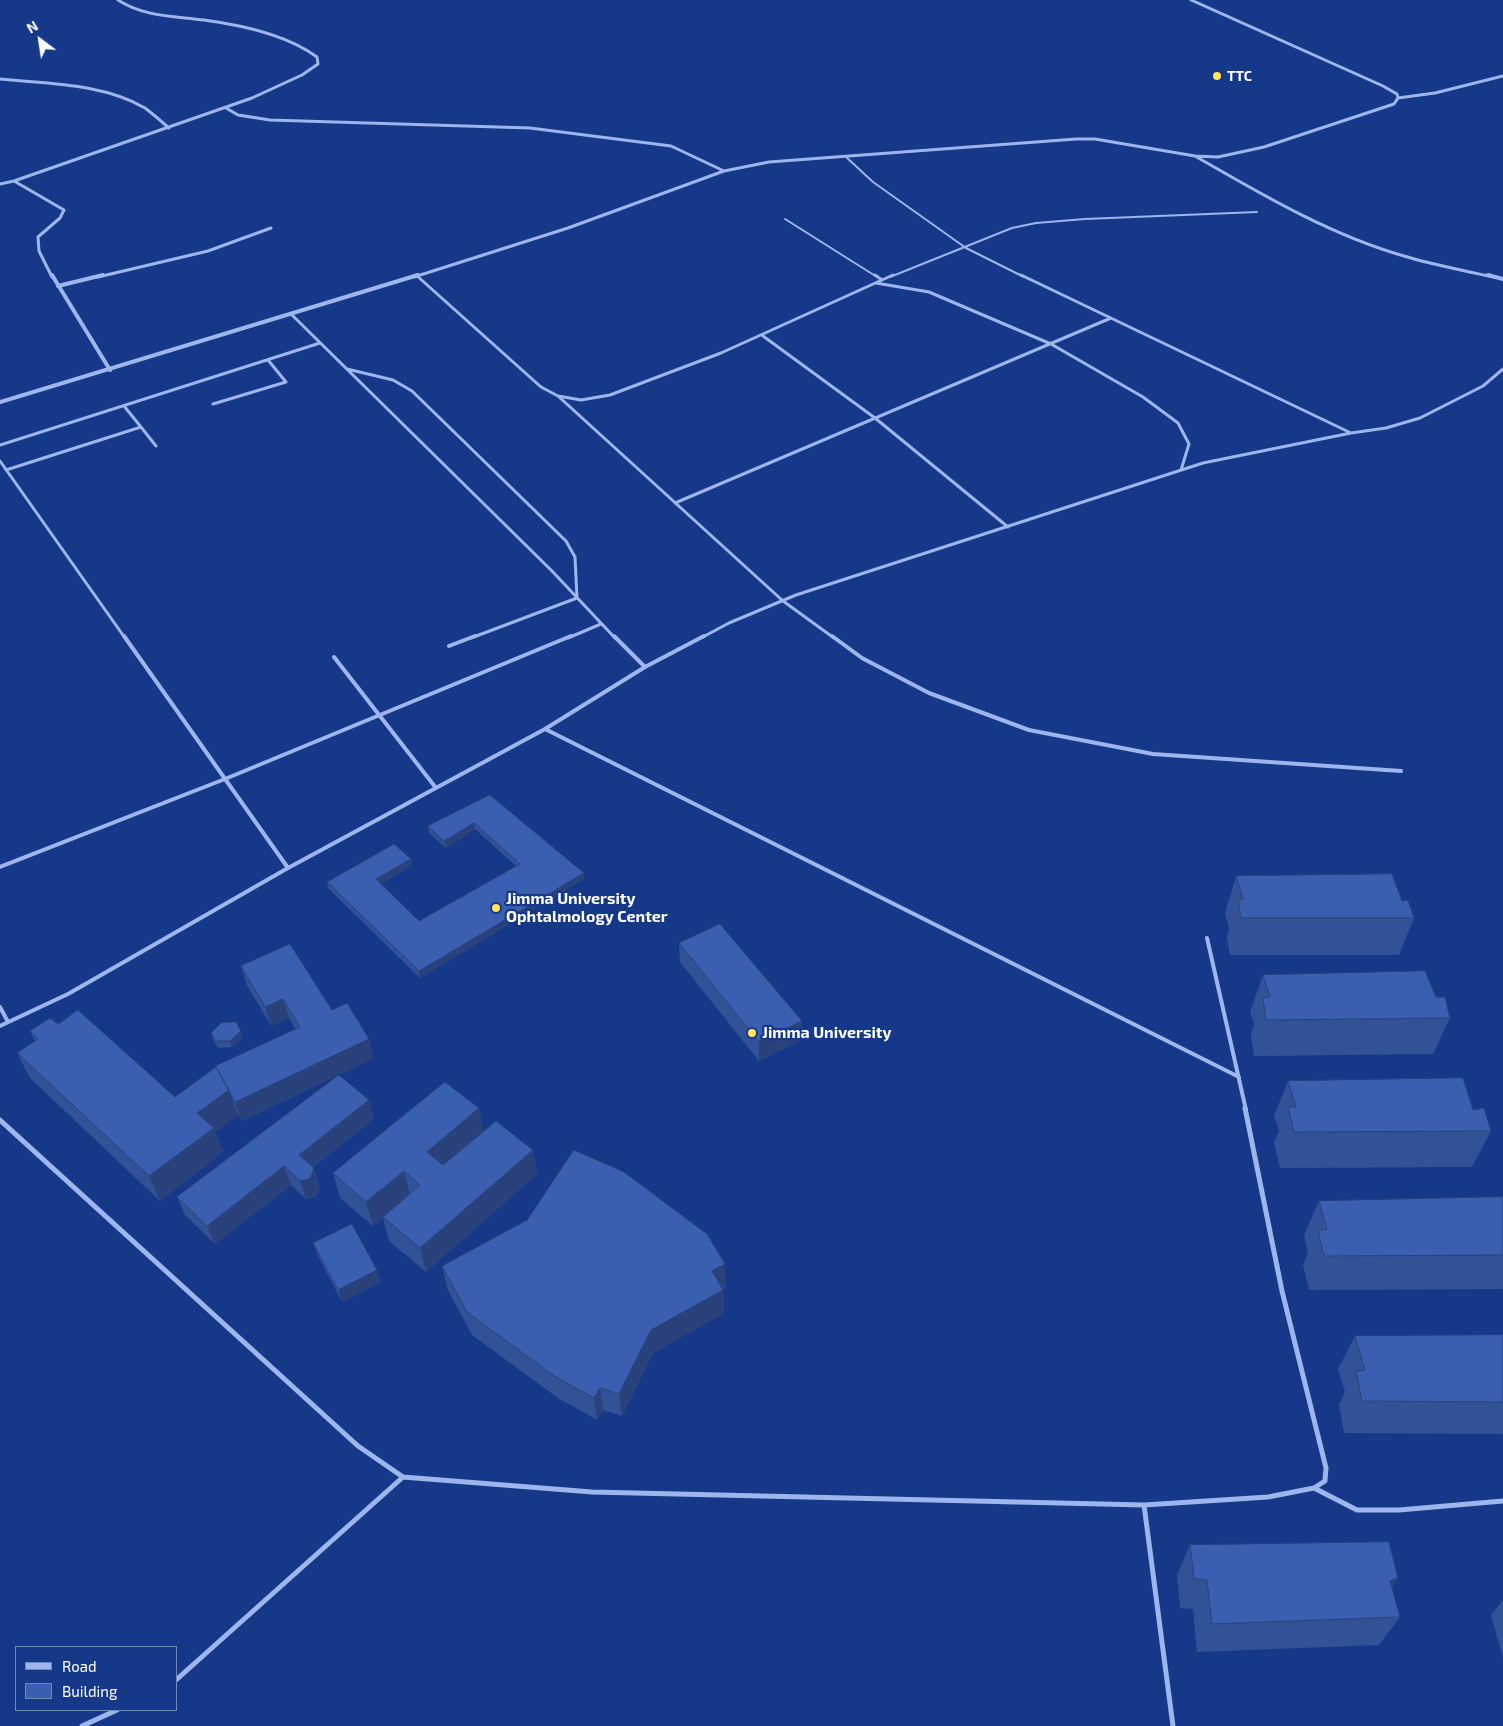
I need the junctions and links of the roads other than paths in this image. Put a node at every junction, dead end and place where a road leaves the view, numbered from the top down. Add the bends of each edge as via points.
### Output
1 (118, 0) edge
2 (1191, 0) edge
3 (1503, 76) edge
4 (0, 78) edge
5 (1398, 98) junction
6 (226, 108) junction
7 (169, 128) junction
8 (845, 156) junction
9 (1195, 156) junction
10 (724, 171) junction
11 (14, 181) junction
12 (0, 184) edge
13 (1256, 212) dead end
14 (785, 219) dead end
15 (271, 228) dead end
16 (966, 248) junction
17 (416, 275) junction
18 (1503, 279) edge
19 (882, 280) junction
20 (875, 283) junction
21 (58, 286) junction
22 (292, 316) junction
23 (1111, 318) junction
24 (763, 336) junction
25 (320, 343) junction
26 (1051, 344) junction
27 (268, 360) junction
28 (346, 369) junction
29 (1503, 369) edge
30 (110, 370) junction
31 (558, 396) junction
32 (0, 402) edge
33 (213, 404) dead end
34 (124, 406) junction
35 (874, 418) junction
36 (141, 427) junction
37 (1351, 433) junction
38 (0, 445) edge
39 (156, 446) dead end
40 (0, 461) edge
41 (6, 470) junction
42 (1181, 470) junction
43 (675, 504) junction
44 (1008, 527) junction
45 (577, 598) junction
46 (783, 601) junction
47 (601, 624) junction
48 (449, 646) dead end
49 (334, 657) dead end
50 (645, 667) junction
51 (380, 716) junction
52 (544, 729) junction
53 (1401, 771) dead end
54 (225, 779) junction
55 (436, 788) junction
56 (0, 867) edge
57 (288, 868) junction
58 (1208, 938) dead end
59 (0, 1007) edge
60 (8, 1022) junction
61 (0, 1026) edge
62 (1239, 1077) junction
63 (0, 1120) edge
64 (403, 1477) junction
65 (1314, 1488) junction
66 (1503, 1501) edge
67 (1144, 1505) junction
68 (178, 1678) edge
69 (115, 1711) edge
70 (82, 1726) edge
71 (1173, 1726) edge

1 - 6 street via 138,10 250,30 310,50 317,57 318,64 302,75
2 - 5 street via 1384,86
3 - 5 street
4 - 7 street via 117,97 143,108
5 - 9 street via 1394,104 1264,147 1218,157
6 - 7 street
6 - 10 street via 238,115 270,120 494,126 637,140 671,146
7 - 11 street
8 - 9 street via 1095,139
8 - 10 street via 769,162
8 - 16 lane via 873,182
9 - 18 street via 1302,216 1356,238 1403,255
10 - 17 street via 568,228
11 - 12 street
11 - 21 street via 64,210 63,215 38,237 39,252
13 - 16 lane via 1036,223 1012,228
14 - 19 lane
15 - 21 street via 208,251
16 - 19 lane
16 - 23 lane
17 - 22 street
17 - 31 lane via 541,388
19 - 20 lane
20 - 24 lane
20 - 26 lane via 929,292
21 - 30 street
22 - 25 lane
22 - 30 street
23 - 26 lane
23 - 37 lane
24 - 31 lane via 610,395 581,400
24 - 35 lane
25 - 27 lane
25 - 28 lane
26 - 35 lane
26 - 42 lane via 1143,397 1178,423 1189,444
27 - 33 lane via 286,382
27 - 34 lane
28 - 45 lane
28 - 45 lane via 393,380 412,391 566,541 575,557
29 - 37 lane via 1483,386 1420,418 1386,428
30 - 32 street
31 - 43 lane
34 - 36 lane
34 - 38 lane
35 - 43 lane
35 - 44 lane
36 - 39 lane
36 - 41 lane
37 - 42 lane
40 - 41 lane
41 - 54 lane
42 - 44 lane
43 - 46 lane
44 - 46 lane
45 - 47 lane
45 - 48 lane
46 - 50 lane via 729,624
46 - 53 lane via 862,658 929,693 1029,730 1153,754
47 - 50 lane
47 - 51 lane
49 - 51 lane
50 - 52 lane
51 - 54 lane
51 - 55 lane
52 - 55 lane
52 - 62 lane
54 - 56 lane
54 - 57 lane
55 - 57 lane
57 - 60 lane via 68,994
58 - 62 lane
59 - 60 lane
60 - 61 lane
62 - 65 lane via 1282,1291 1326,1468 1325,1481
63 - 64 lane via 358,1446
64 - 67 lane via 592,1492
64 - 68 lane
65 - 66 lane via 1357,1510 1398,1510
65 - 67 lane via 1268,1497
67 - 71 lane
69 - 70 lane

